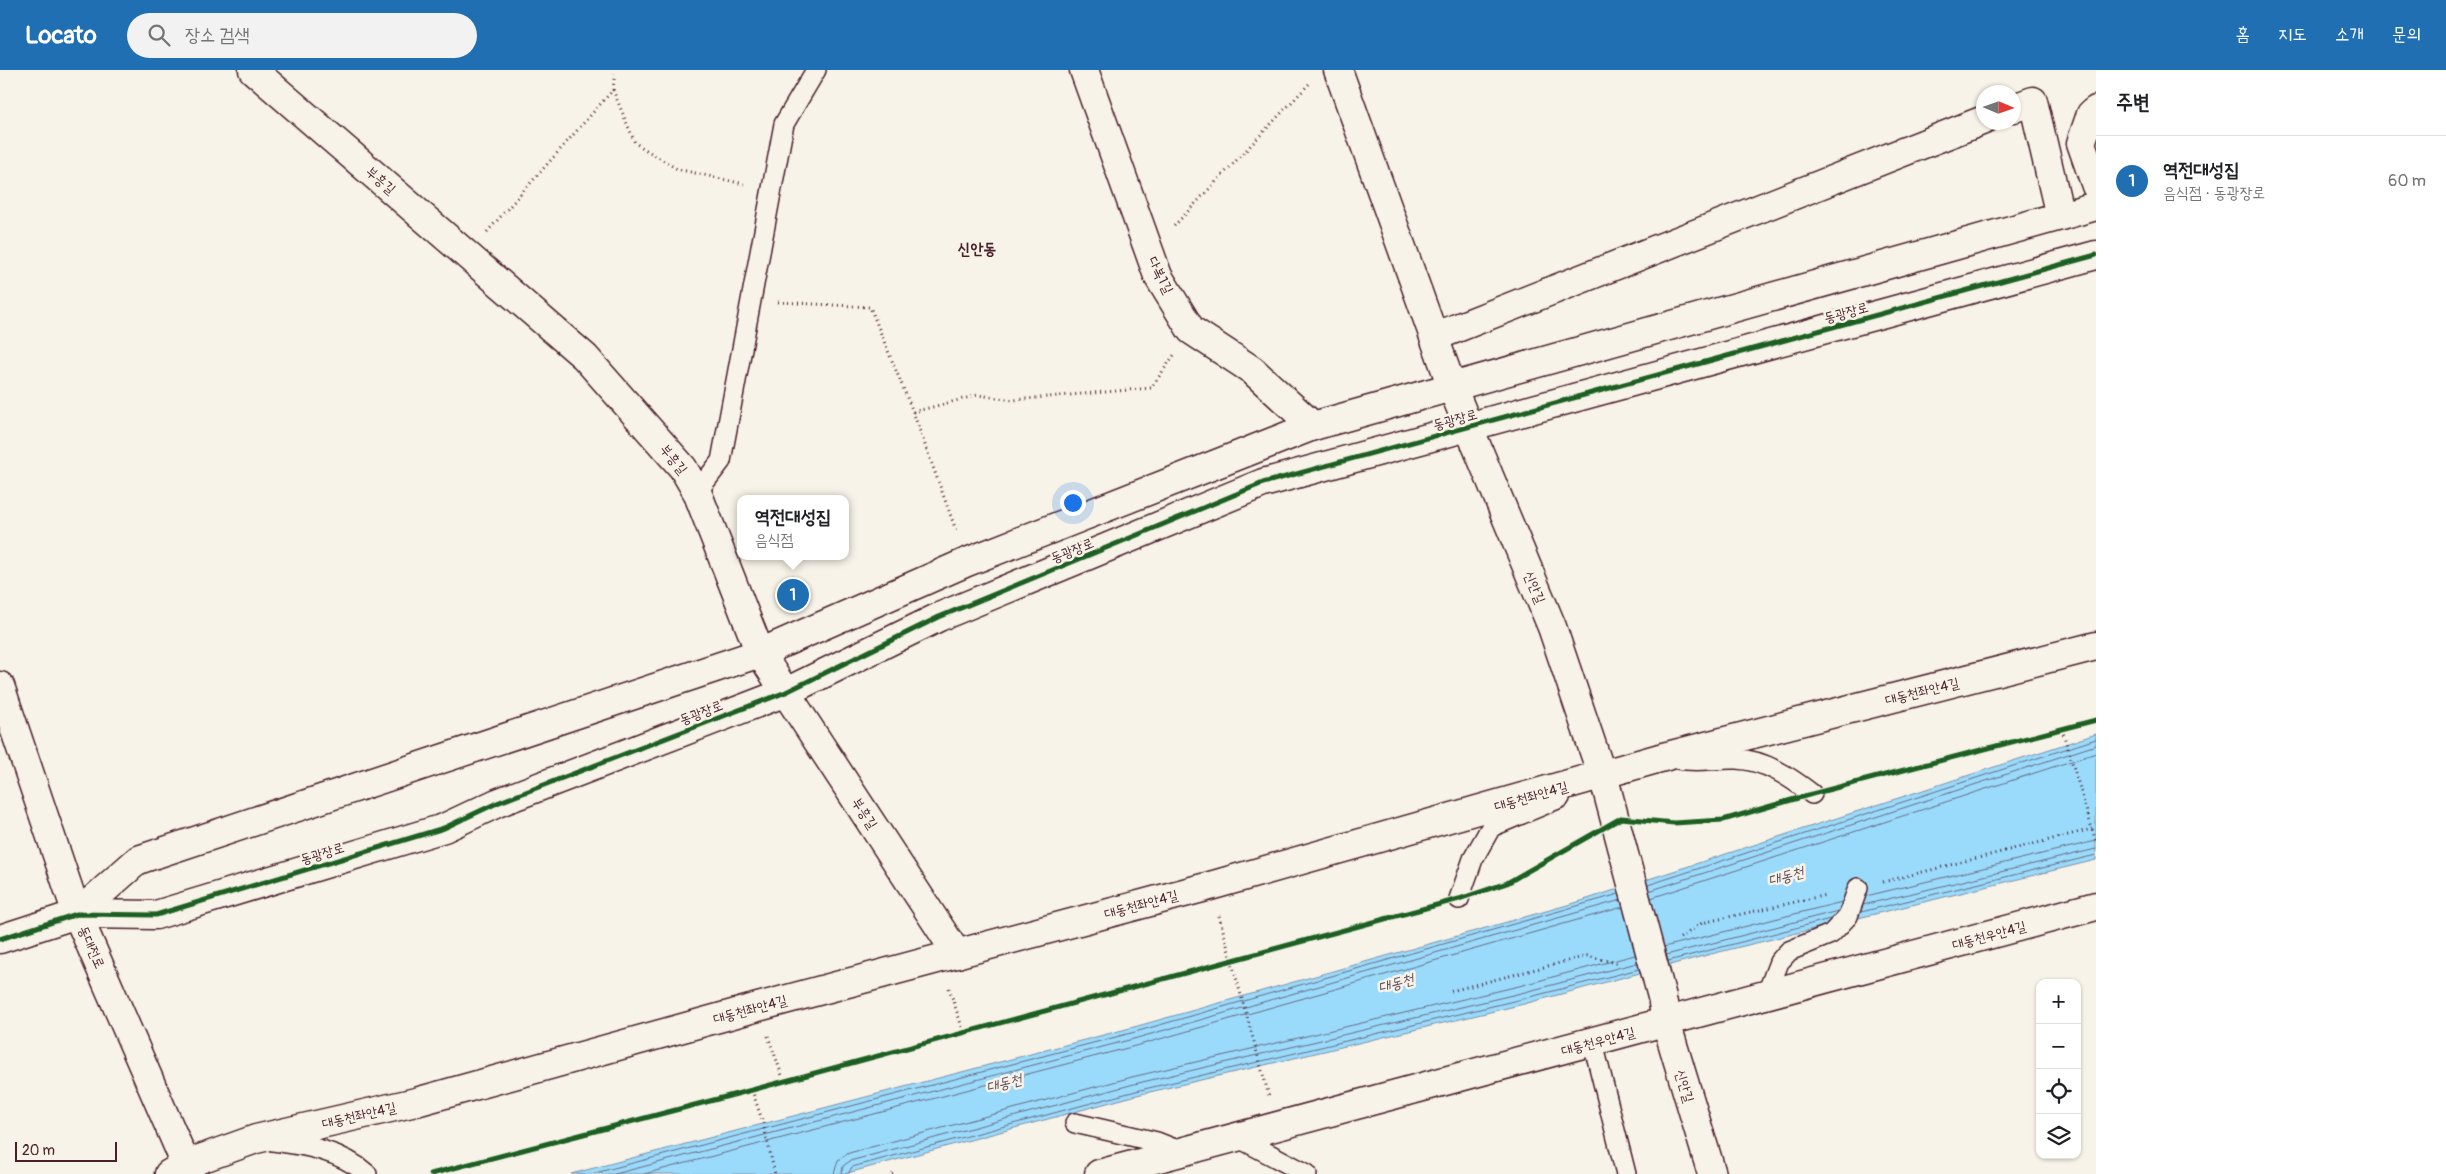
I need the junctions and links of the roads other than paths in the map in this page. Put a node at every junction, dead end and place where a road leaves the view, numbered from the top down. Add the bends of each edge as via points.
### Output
1 (254, 70) edge
2 (816, 70) edge
3 (1084, 70) edge
4 (1327, 74) edge
5 (2021, 105) edge
6 (2096, 110) edge
7 (1976, 123) edge
8 (2096, 186) edge
9 (2096, 206) edge
10 (2060, 216) junction
11 (2096, 255) edge
12 (1434, 337) junction
13 (1452, 387) junction
14 (1313, 426) junction
15 (1469, 427) junction
16 (697, 492) junction
17 (2096, 646) edge
18 (760, 653) junction
19 (0, 686) edge
20 (786, 692) junction
21 (1667, 756) junction
22 (1605, 783) junction
23 (1812, 794) dead end
24 (1858, 888) road end
25 (1459, 900) dead end
26 (2096, 906) edge
27 (77, 914) junction
28 (0, 939) edge
29 (957, 954) junction
30 (1766, 996) junction
31 (1664, 1009) junction
32 (1593, 1043) junction
33 (1075, 1123) dead end
34 (1239, 1138) junction
35 (256, 1139) junction
36 (1184, 1159) edge
37 (182, 1171) edge
38 (367, 1174) edge
39 (1099, 1174) edge
40 (1307, 1174) edge
41 (1626, 1174) edge
42 (1712, 1174) edge

1 - 16 street, 부흥길 via 585,357 683,468
2 - 16 lane via 784,124 721,461
3 - 14 street, 다복1길 via 1158,276 1191,330 1252,370
4 - 12 street, 신안길
5 - 10 street via 2033,101
6 - 8 street via 2091,114 2080,143
7 - 12 street
9 - 10 street, 동광장로
10 - 13 street, 동광장로
11 - 15 street, 동광장로
12 - 13 street, 신안길
13 - 14 street, 동광장로
13 - 15 street, 신안길
14 - 18 street, 동광장로 via 967,562
15 - 20 street, 동광장로 via 1263,483 939,617
15 - 22 street, 신안길 via 1552,627
16 - 18 street, 부흥길
17 - 21 street, 대동천좌안4길
18 - 20 street, 부흥길
18 - 27 street, 동광장로 via 138,860
19 - 27 street, 동대전로
20 - 27 street, 동광장로 via 497,802 444,828 156,914
20 - 29 street, 부흥길
21 - 22 street, 대동천좌안4길
21 - 23 lane via 1692,762 1736,759 1756,762 1793,779
22 - 25 lane via 1512,816 1491,827 1473,859
22 - 29 street, 대동천좌안4길
22 - 31 street, 신안길, bridge
24 - 30 lane via 1848,916 1831,934 1789,951 1779,962
26 - 30 street, 대동천우안4길
27 - 28 street
27 - 37 street, 동대전로
29 - 35 street, 대동천좌안4길 via 416,1102
30 - 31 street, 대동천우안4길
31 - 32 street, 대동천우안4길
31 - 42 street, 신안길
32 - 34 street, 대동천우안4길
32 - 41 lane
33 - 36 lane via 1157,1142
34 - 36 street, 대동천우안4길
34 - 40 lane
35 - 37 street, 대동천좌안4길
35 - 38 lane via 304,1145 345,1158
36 - 39 street, 대동천우안4길

